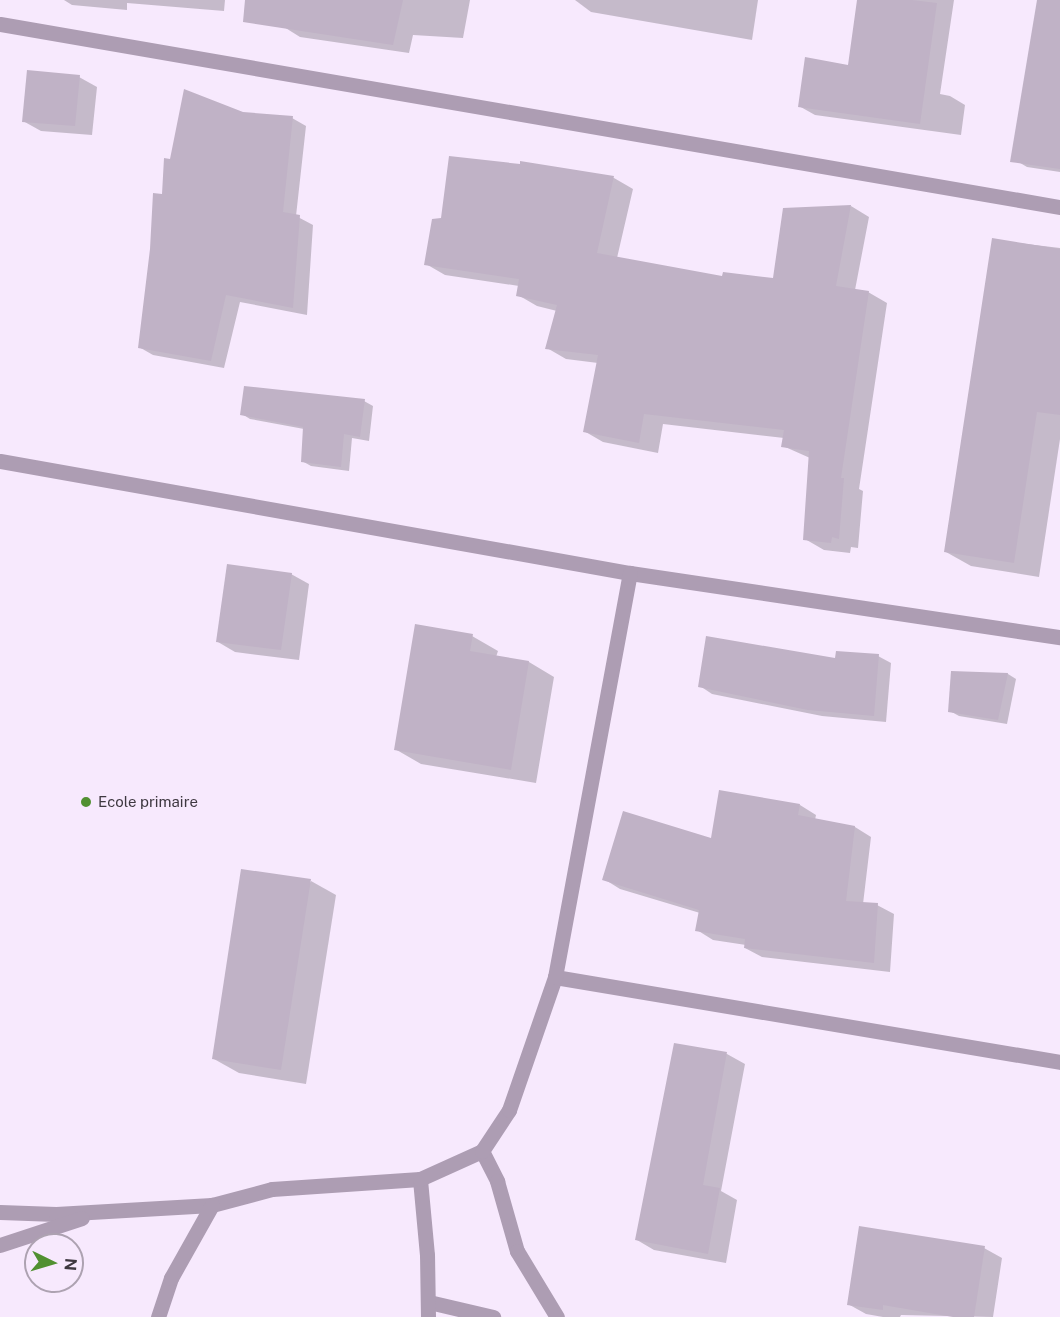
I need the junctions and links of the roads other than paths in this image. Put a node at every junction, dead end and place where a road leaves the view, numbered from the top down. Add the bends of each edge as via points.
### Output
1 (0, 24) edge
2 (1060, 207) edge
3 (0, 461) edge
4 (630, 573) junction
5 (1060, 637) edge
6 (555, 977) junction
7 (1060, 1062) edge
8 (482, 1151) junction
9 (420, 1179) junction
10 (212, 1205) junction
11 (107, 1210) junction
12 (0, 1212) edge
13 (0, 1245) edge
14 (428, 1310) edge
15 (158, 1317) edge
16 (493, 1317) edge
17 (557, 1317) edge

1 - 2 street
3 - 4 street
4 - 5 street
4 - 6 street
6 - 7 street
6 - 8 street via 509,1110
8 - 9 street
8 - 17 street via 497,1181 517,1251
9 - 10 street via 272,1189
9 - 14 street
10 - 11 street
10 - 15 street via 171,1278
11 - 12 street via 56,1214
11 - 13 street
14 - 16 street

